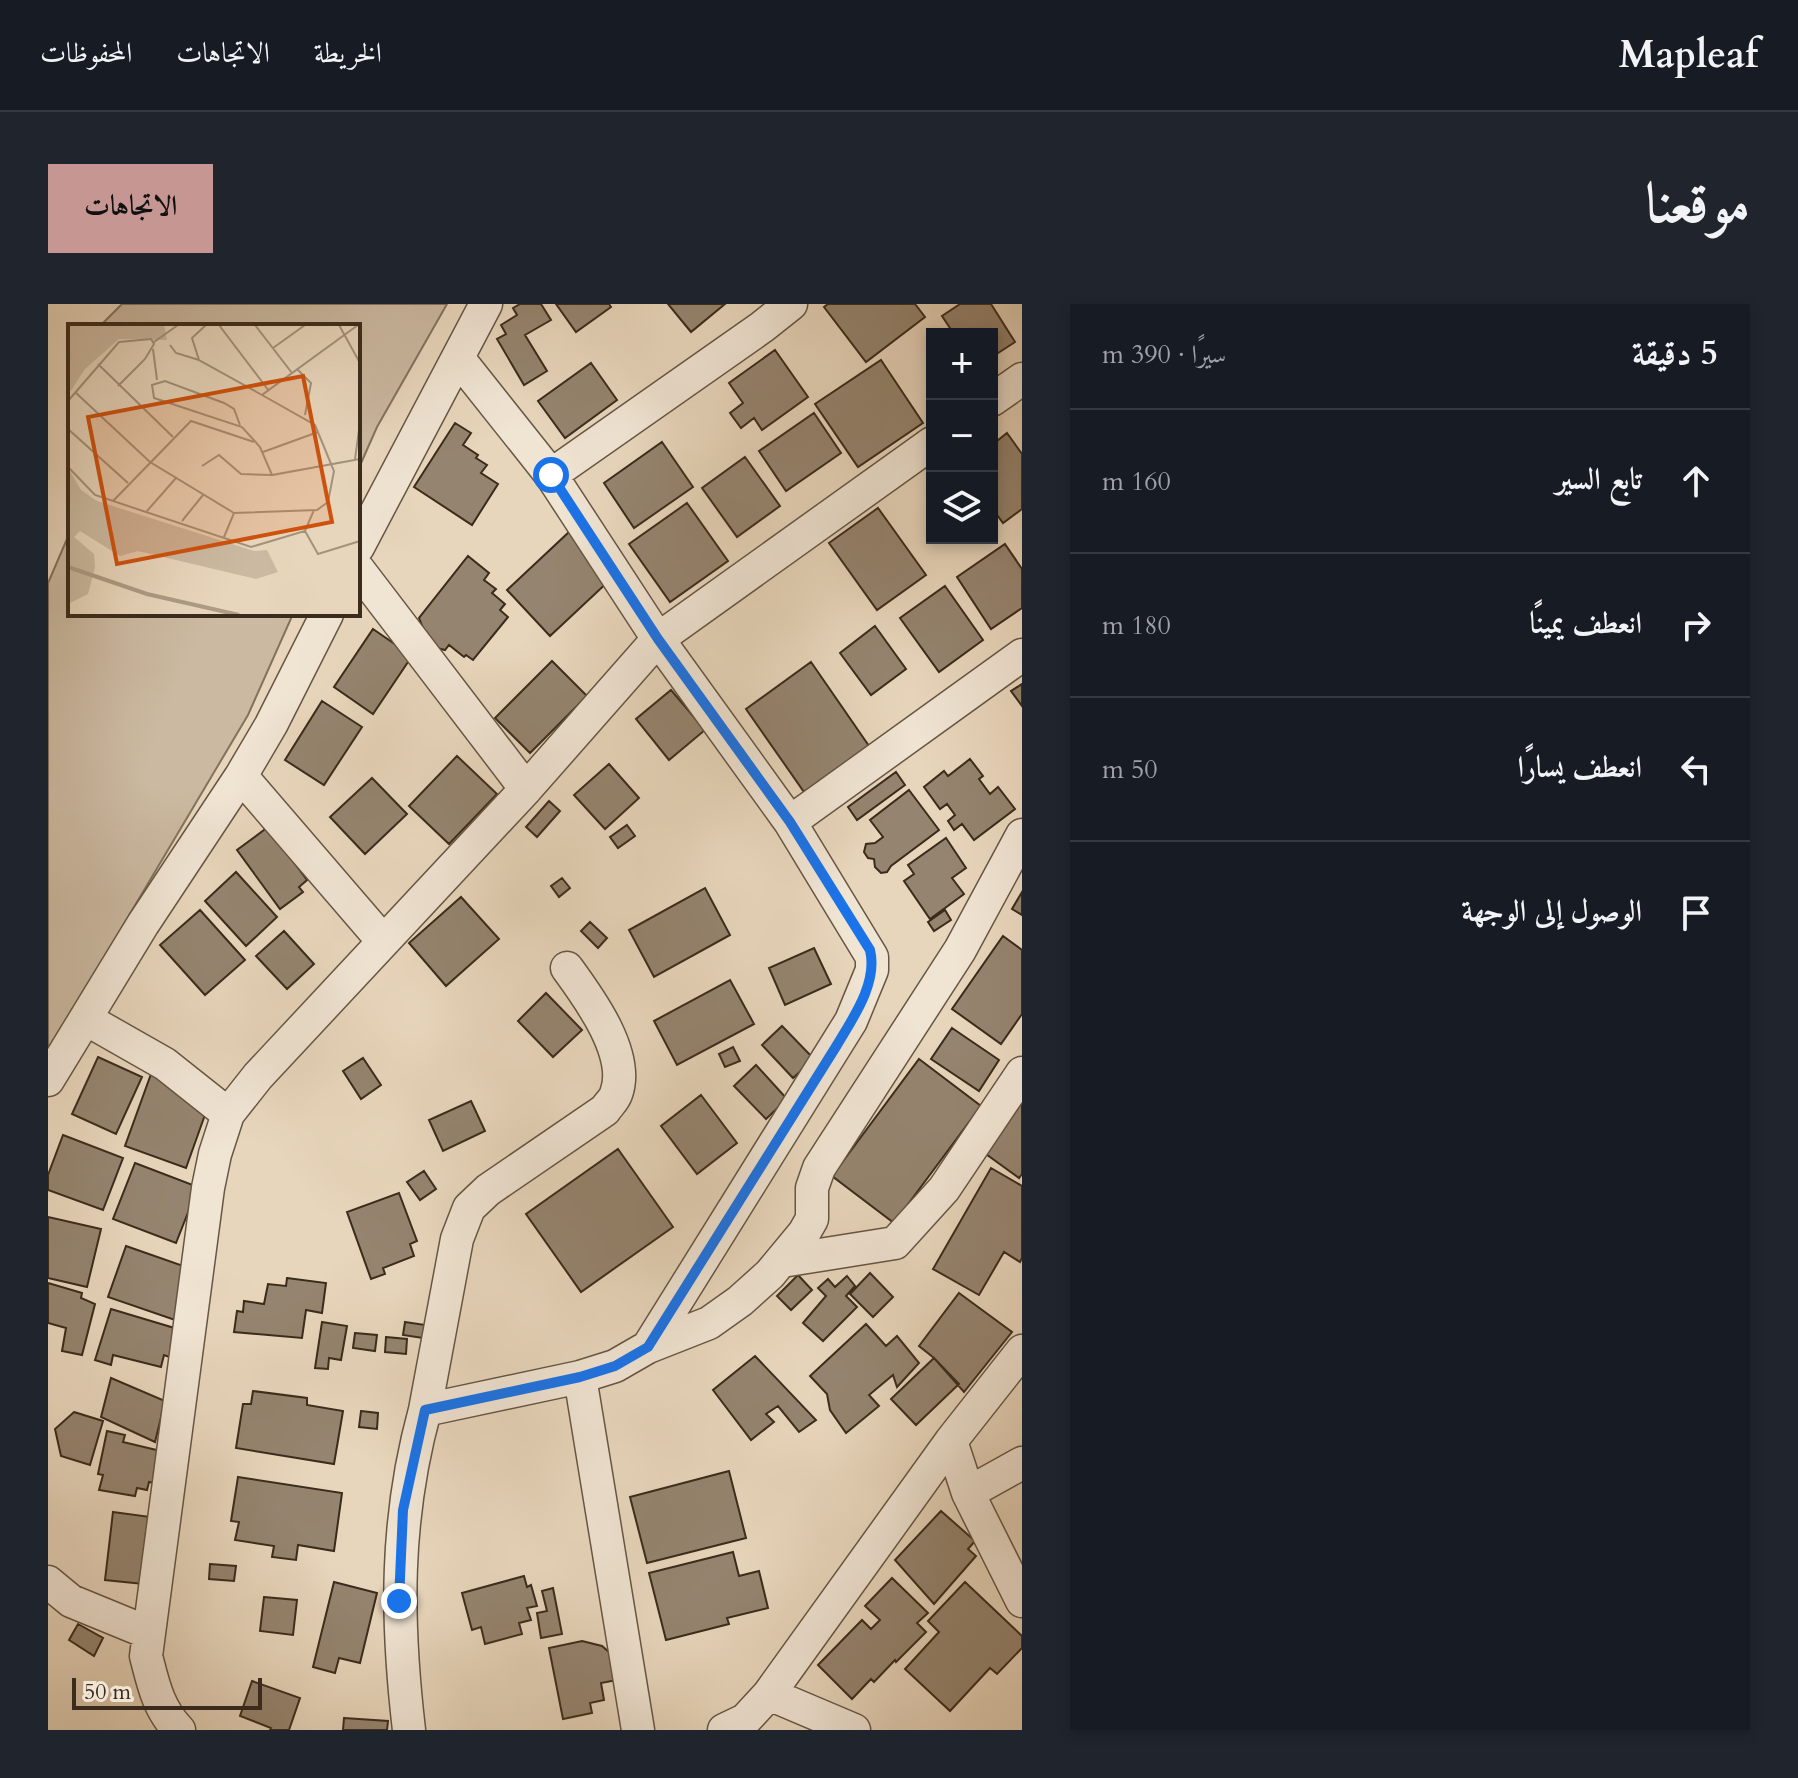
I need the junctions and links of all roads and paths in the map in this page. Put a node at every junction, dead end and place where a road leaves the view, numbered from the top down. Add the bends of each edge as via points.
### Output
1 (486, 304) edge
2 (791, 304) edge
3 (458, 358) junction
4 (1022, 379) edge
5 (998, 396) edge
6 (926, 447) edge
7 (551, 475) junction
8 (360, 543) edge
9 (360, 572) edge
10 (326, 616) edge
11 (658, 639) junction
12 (1022, 655) edge
13 (241, 776) junction
14 (526, 789) junction
15 (790, 822) junction
16 (1022, 835) edge
17 (383, 941) junction
18 (567, 968) dead end
19 (86, 1019) junction
20 (1022, 1073) edge
21 (48, 1080) edge
22 (228, 1114) junction
23 (782, 1261) junction
24 (648, 1347) junction
25 (1022, 1351) edge
26 (580, 1377) junction
27 (425, 1410) junction
28 (951, 1441) junction
29 (1022, 1463) edge
30 (968, 1493) junction
31 (48, 1582) edge
32 (1022, 1601) edge
33 (149, 1633) junction
34 (769, 1694) junction
35 (179, 1730) edge
36 (409, 1730) edge
37 (638, 1730) edge
38 (724, 1730) edge
39 (854, 1730) edge

1 - 3 street
2 - 7 street
3 - 7 street
3 - 8 street
4 - 5 street
6 - 11 street
7 - 11 street
9 - 14 street
10 - 13 street
11 - 14 street
11 - 15 street
12 - 15 street
13 - 17 street
13 - 19 street
14 - 17 street
15 - 24 street via 870,950 872,970 837,1045
16 - 23 street via 960,950 819,1168 812,1188 812,1219
17 - 22 street
18 - 27 street via 594,1005 612,1044 616,1094 605,1110 469,1208 457,1239
19 - 21 street
19 - 22 street via 165,1064
20 - 23 street via 944,1189 895,1243
22 - 33 street via 208,1188
23 - 24 street via 721,1315
24 - 26 street via 615,1366
25 - 28 street
26 - 27 street
26 - 37 street
27 - 36 street via 406,1496 399,1563
28 - 30 street
28 - 34 street
29 - 30 street
30 - 32 street
31 - 33 street via 71,1601
33 - 35 street via 146,1656 156,1692
34 - 38 street via 745,1720
34 - 39 street

